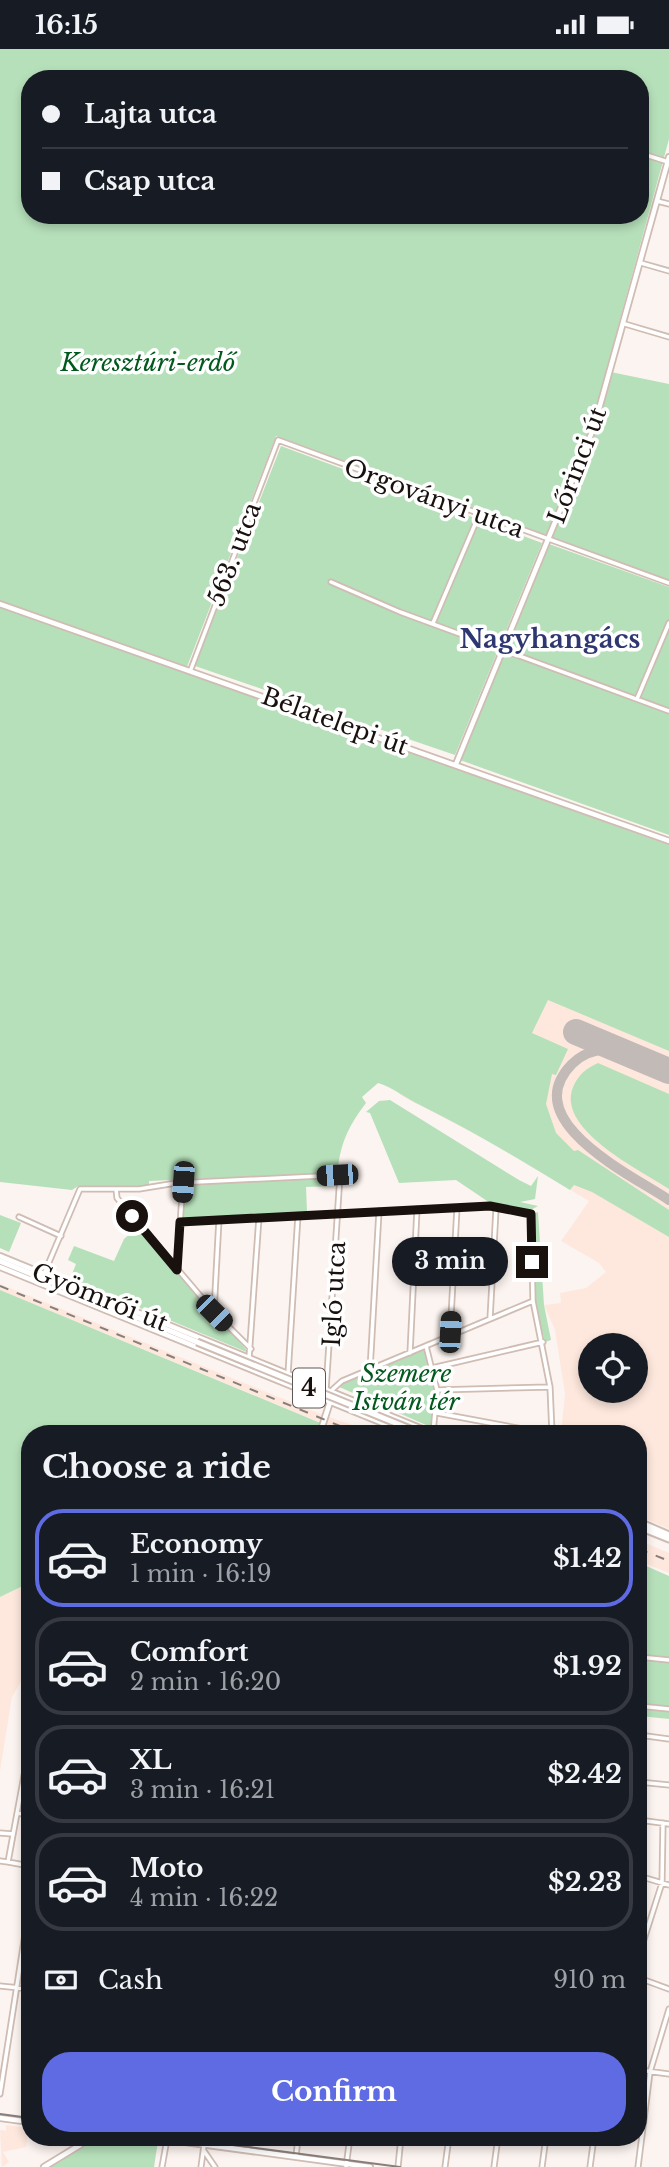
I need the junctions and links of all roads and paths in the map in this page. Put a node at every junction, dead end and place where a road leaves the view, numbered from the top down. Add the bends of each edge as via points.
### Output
1 (649, 155) edge
2 (668, 159) edge
3 (657, 201) junction
4 (669, 204) edge
5 (641, 264) junction
6 (669, 271) edge
7 (625, 324) junction
8 (669, 337) edge
9 (278, 440) joint
10 (479, 515) junction
11 (547, 540) junction
12 (331, 582) dead end
13 (669, 583) edge
14 (0, 604) edge
15 (669, 623) edge
16 (433, 624) junction
17 (502, 650) junction
18 (191, 669) junction
19 (637, 700) junction
20 (669, 711) edge
21 (456, 764) junction
22 (669, 841) edge
23 (183, 1182) junction
24 (116, 1189) junction
25 (457, 1207) junction
26 (417, 1209) junction
27 (496, 1209) junction
28 (379, 1211) junction
29 (338, 1214) junction
30 (298, 1216) junction
31 (19, 1217) dead end
32 (259, 1217) junction
33 (219, 1219) junction
34 (180, 1222) junction
35 (61, 1236) junction
36 (0, 1259) edge
37 (0, 1267) edge
38 (177, 1270) junction
39 (44, 1274) junction
40 (533, 1301) junction
41 (214, 1313) junction
42 (490, 1319) junction
43 (450, 1336) junction
44 (542, 1342) junction
45 (426, 1346) junction
46 (251, 1349) junction
47 (410, 1353) junction
48 (249, 1358) junction
49 (432, 1368) junction
50 (370, 1370) junction
51 (288, 1374) junction
52 (330, 1381) junction
53 (342, 1381) junction
54 (550, 1387) junction
55 (330, 1390) junction
56 (437, 1390) junction
57 (327, 1405) junction
58 (337, 1405) junction
59 (437, 1413) junction
60 (322, 1425) edge
61 (387, 1425) edge
62 (400, 1425) edge
63 (413, 1425) edge
64 (434, 1425) edge
65 (501, 1425) edge
66 (552, 1425) edge
67 (647, 1527) edge
68 (669, 1537) edge
69 (647, 1658) edge
70 (669, 1660) edge
71 (647, 1707) edge
72 (669, 1709) edge
73 (647, 1736) edge
74 (669, 1738) edge
75 (647, 1782) edge
76 (669, 1785) edge
77 (21, 1791) edge
78 (17, 1813) junction
79 (21, 1814) edge
80 (647, 1821) edge
81 (663, 1823) junction
82 (669, 1824) edge
83 (0, 1833) edge
84 (13, 1835) junction
85 (0, 1861) edge
86 (8, 1862) junction
87 (21, 1864) edge
88 (647, 1878) edge
89 (662, 1883) junction
90 (669, 1885) edge
91 (647, 1930) edge
92 (21, 1962) edge
93 (647, 1981) edge
94 (0, 1986) edge
95 (17, 1988) junction
96 (21, 1988) edge
97 (669, 1989) edge
98 (669, 2009) edge
99 (647, 2071) edge
100 (650, 2072) junction
101 (669, 2074) edge
102 (0, 2094) edge
103 (647, 2096) edge
104 (0, 2118) edge
105 (21, 2121) edge
106 (78, 2146) edge
107 (166, 2146) edge
108 (202, 2146) junction
109 (248, 2146) edge
110 (297, 2146) edge
111 (349, 2146) edge
112 (400, 2146) edge
113 (448, 2146) edge
114 (497, 2146) edge
115 (544, 2146) edge
116 (593, 2146) edge
117 (641, 2146) edge
118 (248, 2150) junction
119 (296, 2157) junction
120 (347, 2165) edge
121 (44, 2167) edge
122 (162, 2167) edge
123 (201, 2167) edge
124 (215, 2167) edge
125 (370, 2167) edge
126 (398, 2167) edge
127 (445, 2167) edge
128 (494, 2167) edge
129 (542, 2167) edge
130 (590, 2167) edge
131 (638, 2167) edge

1 - 2 street
2 - 3 street, Lőrinci út
3 - 4 street
3 - 5 street, Lőrinci út
5 - 6 street
5 - 7 street, Lőrinci út
7 - 8 street
7 - 11 street, Lőrinci út via 594,427
9 - 10 street, Orgoványi utca
9 - 18 street, 563. utca
10 - 11 street, Orgoványi utca
10 - 16 street
11 - 13 street, Orgoványi utca
11 - 17 street, Lőrinci út
12 - 16 street
14 - 18 street, Bélatelepi út
15 - 19 street
16 - 17 street
17 - 19 street
17 - 21 street, Lőrinci út
18 - 21 street, Bélatelepi út
19 - 20 street
21 - 22 street, Bélatelepi út
23 - 24 street
23 - 29 street, Igló utca via 340,1175
23 - 34 street
24 - 35 street via 80,1189
24 - 38 street via 117,1198
25 - 26 street
25 - 27 street
25 - 43 street
26 - 28 street
26 - 47 street
27 - 40 street via 531,1214
27 - 42 street
28 - 29 street
28 - 50 street
29 - 30 street
29 - 52 street, Igló utca
30 - 32 street
30 - 51 street
31 - 35 street
32 - 33 street
32 - 46 street
33 - 34 street
33 - 41 street
34 - 38 street
35 - 39 street
36 - 39 street, Gyömrői út
36 - 62 main road, 4, bridge
37 - 57 street, Gyömrői út
38 - 41 street
39 - 48 street, Gyömrői út
40 - 42 street
40 - 44 street
41 - 46 street
42 - 43 street
43 - 45 street
44 - 49 street
44 - 54 street
45 - 47 street
45 - 49 street
46 - 48 street
47 - 50 street
48 - 51 street, Gyömrői út
49 - 56 street
50 - 53 street
51 - 55 street, Gyömrői út
52 - 53 street
52 - 55 street, Igló utca
53 - 55 street
54 - 56 street
54 - 66 street
55 - 57 street
55 - 63 street, Gyömrői út
56 - 59 street
57 - 58 street
57 - 58 street
57 - 60 street
58 - 61 street
59 - 64 street
59 - 65 street
67 - 68 main road
69 - 70 street
71 - 72 street
73 - 74 street
75 - 76 street
77 - 78 street
78 - 79 street
78 - 84 street
80 - 81 street
81 - 82 street
81 - 89 street
83 - 84 street
84 - 86 street
85 - 86 street
86 - 87 street
88 - 89 street
89 - 90 street
89 - 91 street
92 - 95 street
93 - 97 street
94 - 95 street
95 - 96 street
95 - 102 street
98 - 100 street
99 - 100 street
100 - 101 street
100 - 103 street
104 - 105 street
106 - 121 street
107 - 122 street
108 - 118 street
108 - 123 street
108 - 124 street
109 - 118 street
110 - 119 street
111 - 120 street
112 - 126 street
113 - 127 street
114 - 128 street
115 - 129 street
116 - 130 street
117 - 131 street
118 - 119 street
119 - 120 street
120 - 125 street

